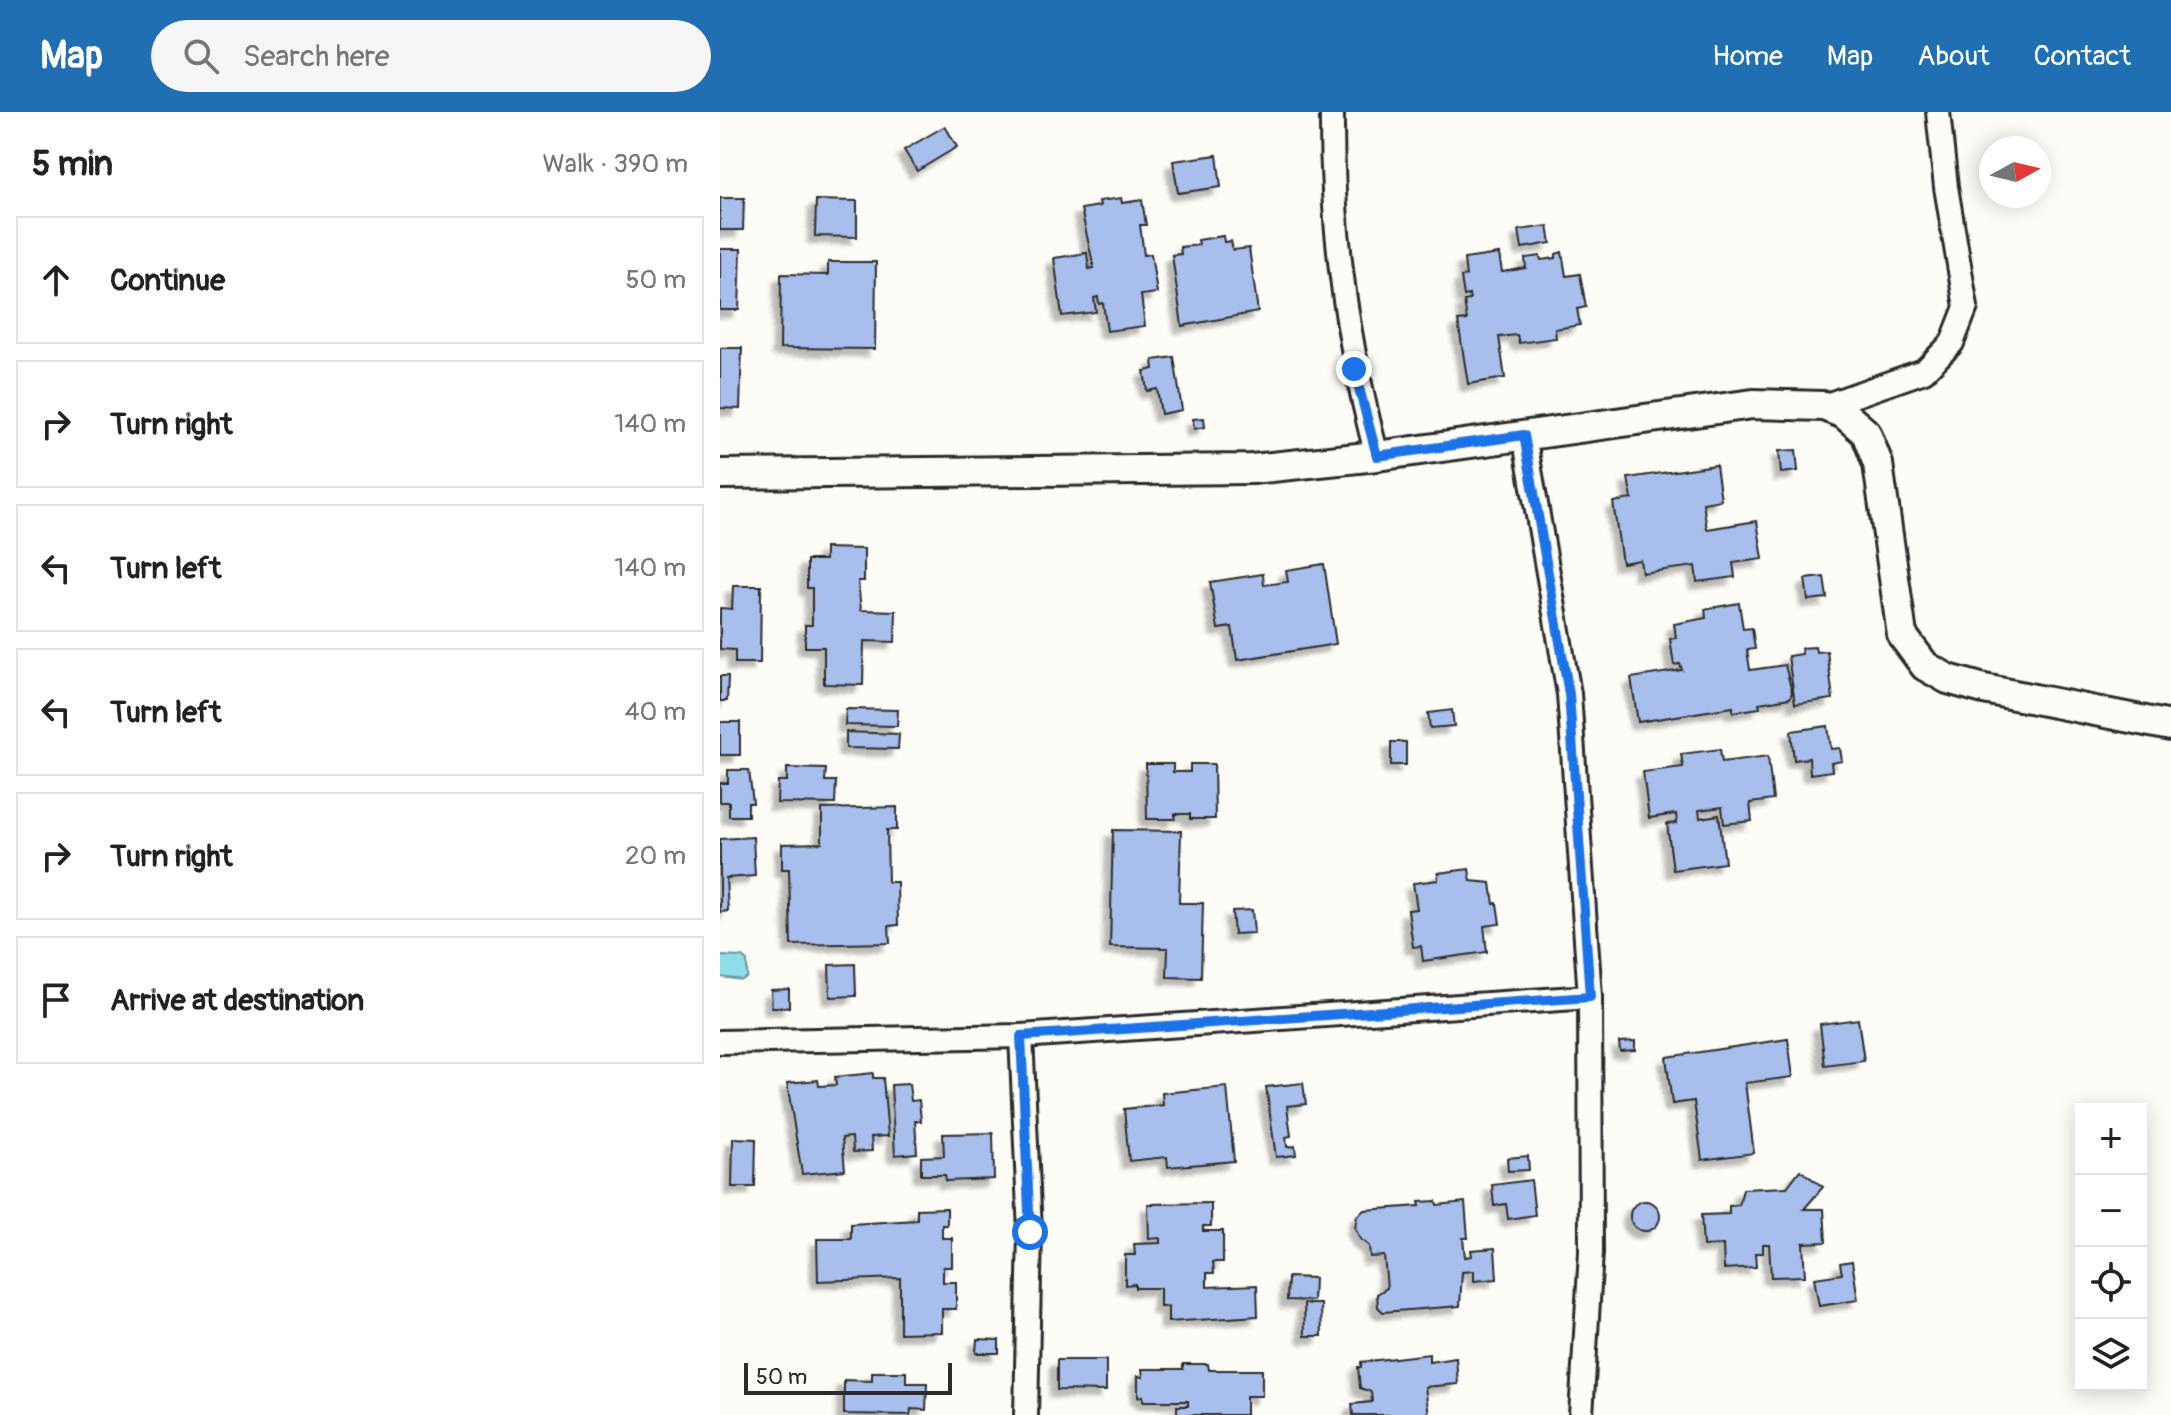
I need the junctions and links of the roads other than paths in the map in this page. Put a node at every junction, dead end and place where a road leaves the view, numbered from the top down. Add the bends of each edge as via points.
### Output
1 (1332, 112) edge
2 (1938, 112) edge
3 (1824, 406) junction
4 (1524, 435) junction
5 (1377, 456) junction
6 (720, 474) edge
7 (2171, 726) edge
8 (1590, 997) junction
9 (1021, 1036) junction
10 (720, 1042) edge
11 (1026, 1415) edge
12 (1581, 1415) edge

1 - 5 street via 1340,272 1354,369
2 - 3 street via 1966,307 1952,343 1924,371
3 - 4 street via 1753,404
3 - 7 street via 1844,414 1866,433 1878,464 1902,635 1925,666 1984,689
4 - 5 street
4 - 8 street via 1569,694
5 - 6 street via 1252,469
8 - 9 street
8 - 12 street via 1591,1252
9 - 10 street
9 - 11 street via 1030,1232

